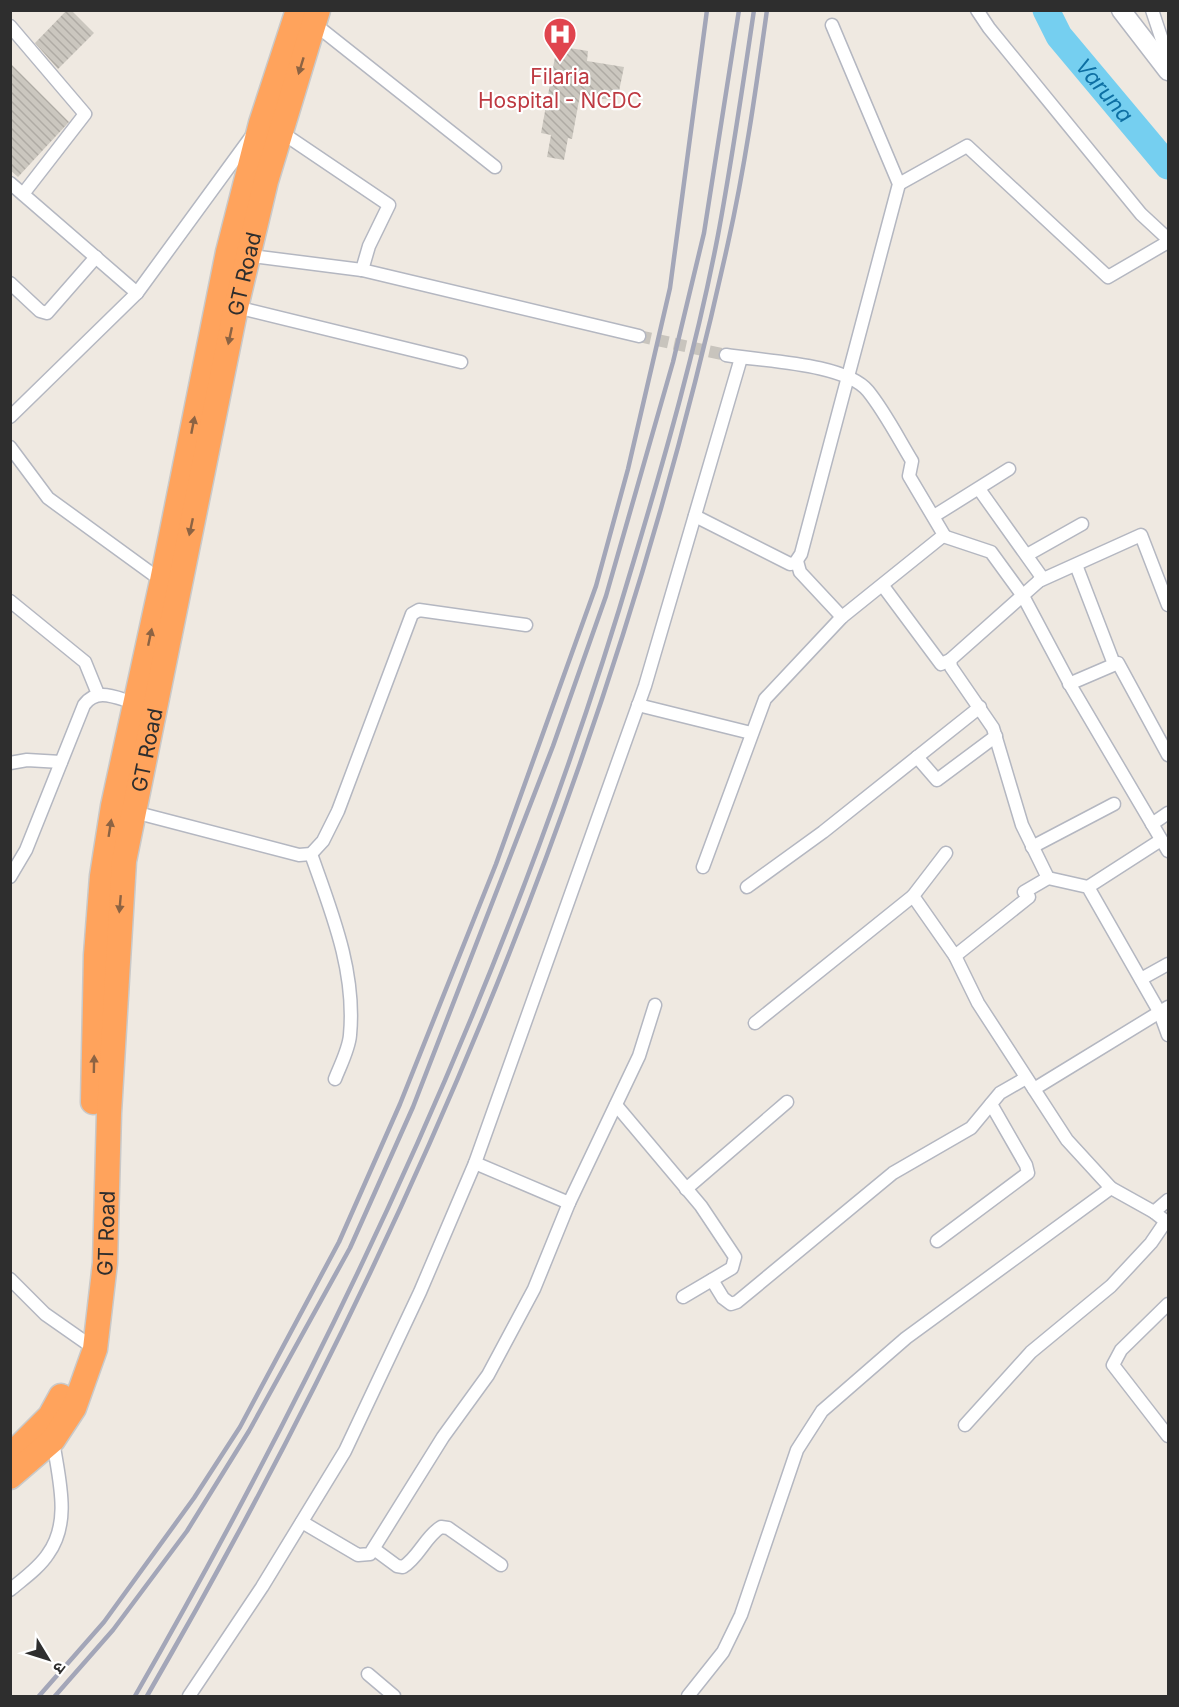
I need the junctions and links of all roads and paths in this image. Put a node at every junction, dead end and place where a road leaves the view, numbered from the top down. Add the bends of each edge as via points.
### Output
1 (977, 10) edge
2 (1121, 10) edge
3 (1152, 10) edge
4 (307, 14) edge
5 (832, 25) dead end
6 (11, 28) edge
7 (1165, 68) edge
8 (271, 127) junction
9 (495, 167) dead end
10 (10, 183) edge
11 (899, 184) junction
12 (23, 194) junction
13 (1168, 240) edge
14 (238, 254) junction
15 (96, 257) junction
16 (362, 270) junction
17 (10, 283) edge
18 (137, 293) junction
19 (226, 305) junction
20 (639, 336) tunnel mouth
21 (726, 355) tunnel mouth
22 (741, 358) junction
23 (461, 362) dead end
24 (849, 379) junction
25 (10, 417) edge
26 (10, 447) edge
27 (193, 469) junction
28 (1009, 469) dead end
29 (979, 489) junction
30 (695, 516) junction
31 (934, 516) junction
32 (1082, 524) dead end
33 (943, 537) junction
34 (1027, 555) junction
35 (797, 561) junction
36 (1076, 565) junction
37 (162, 581) junction
38 (1039, 581) junction
39 (883, 586) junction
40 (1023, 596) junction
41 (10, 601) edge
42 (1168, 604) edge
43 (842, 617) junction
44 (526, 625) dead end
45 (950, 660) junction
46 (1114, 664) junction
47 (1070, 684) junction
48 (98, 694) junction
49 (135, 703) junction
50 (638, 705) junction
51 (980, 707) junction
52 (751, 733) junction
53 (996, 736) junction
54 (1168, 755) edge
55 (917, 757) junction
56 (61, 762) junction
57 (10, 763) edge
58 (1114, 804) dead end
59 (134, 812) junction
60 (1168, 814) edge
61 (1152, 824) junction
62 (1161, 840) junction
63 (1032, 847) junction
64 (1168, 851) edge
65 (946, 853) dead end
66 (311, 854) junction
67 (114, 859) junction
68 (703, 867) dead end
69 (10, 876) edge
70 (1048, 878) junction
71 (747, 887) dead end
72 (1088, 887) junction
73 (914, 896) junction
74 (955, 956) junction
75 (1168, 964) edge
76 (1141, 980) junction
77 (655, 1005) dead end
78 (1164, 1010) edge
79 (755, 1023) dead end
80 (1168, 1035) edge
81 (1026, 1078) junction
82 (335, 1079) dead end
83 (1034, 1089) junction
84 (787, 1101) dead end
85 (991, 1104) junction
86 (616, 1105) junction
87 (476, 1163) junction
88 (1111, 1188) junction
89 (686, 1189) junction
90 (1168, 1200) edge
91 (569, 1203) junction
92 (1154, 1212) junction
93 (1167, 1222) edge
94 (937, 1241) dead end
95 (10, 1279) edge
96 (712, 1280) junction
97 (682, 1297) dead end
98 (1168, 1304) edge
99 (88, 1344) junction
100 (965, 1425) dead end
101 (1168, 1436) edge
102 (53, 1440) junction
103 (10, 1456) edge
104 (10, 1477) edge
105 (302, 1522) junction
106 (374, 1549) junction
107 (501, 1565) dead end
108 (10, 1590) edge
109 (368, 1674) dead end
110 (189, 1696) edge
111 (394, 1696) edge
112 (688, 1696) edge

1 - 13 street via 1142,214
2 - 7 street
3 - 7 street via 1164,46
4 - 8 highway, GT Road
4 - 9 street
5 - 11 street
6 - 12 street via 85,114
8 - 14 highway, GT Road
8 - 16 street via 389,205
8 - 18 street
10 - 12 street
11 - 13 street via 967,146 1108,277
11 - 24 street
12 - 15 street
14 - 16 street
14 - 19 highway, GT Road
15 - 17 street via 47,313
15 - 18 street
16 - 20 street
18 - 25 street
19 - 23 street
19 - 27 highway, GT Road
21 - 22 street
22 - 24 street via 824,370
22 - 30 street
24 - 31 street via 866,389 912,461 909,476
24 - 35 street
26 - 37 street via 48,498
27 - 37 highway, GT Road
27 -> 59 highway, GT Road
28 - 29 street
29 - 31 street
29 - 34 street
30 - 35 street via 790,564
30 - 50 street
31 - 33 street
32 - 34 street
33 - 39 street
33 - 40 street via 991,552
34 - 38 street via 1041,576
35 - 43 street via 800,572
36 - 38 street
36 - 42 street via 1141,535
36 - 46 street
49 -> 37 highway, GT Road
38 - 40 street
39 - 43 street
39 - 45 street via 941,664
40 - 45 street
40 - 47 street
41 - 48 street via 85,662
43 - 52 street via 765,699
44 - 66 street via 419,610 412,614 338,811 323,841
45 - 51 street via 951,668
46 - 47 street
46 - 54 street via 1118,663
47 - 61 street
48 - 49 street
48 - 56 street via 90,696 84,705
67 -> 49 highway, GT Road
50 - 52 street
50 - 87 street
51 - 53 street
51 - 55 street
52 - 68 street
53 - 55 street via 937,780
53 - 63 street via 1015,807
55 - 71 street
56 - 57 street
56 - 69 street via 26,850
58 - 63 street
59 - 66 street via 299,855
59 - 67 highway, GT Road
60 - 61 street
61 - 62 street
62 - 64 street
62 - 72 street
63 - 70 street
65 - 73 street
66 - 82 street via 339,932 347,973 351,1037
67 - 99 highway, GT Road via 96,955 101,1112
70 - 72 street
70 - 74 street via 1024,892 1029,897
72 - 76 street
73 - 74 street
73 - 79 street
74 - 81 street via 978,1003
75 - 76 street
76 - 78 street
77 - 86 street via 639,1056
78 - 80 street
78 - 83 street
81 - 83 street
81 - 85 street via 1000,1093
83 - 88 street via 1067,1140
84 - 89 street
85 - 94 street via 1028,1173
85 - 96 street via 971,1128 893,1173 737,1302 731,1304 723,1298
86 - 89 street
86 - 91 street
87 - 91 street
87 - 105 street via 345,1451
88 - 92 street
88 - 112 street via 906,1338 822,1411 797,1449 741,1615 723,1652
89 - 96 street via 735,1257 732,1268
90 - 92 street
91 - 106 street via 534,1289 488,1375 443,1437
92 - 93 street
93 - 100 street via 1111,1286 1031,1352
95 - 99 street via 45,1314
96 - 97 street
98 - 101 street via 1121,1350 1113,1365
99 - 102 highway, GT Road via 74,1408
99 - 103 highway, GT Road via 50,1416
102 - 104 highway, GT Road
102 - 108 street via 63,1514 58,1538 48,1556
105 - 106 street via 358,1555 370,1554
105 - 110 street
106 - 107 street via 403,1567 441,1527
109 - 111 street

